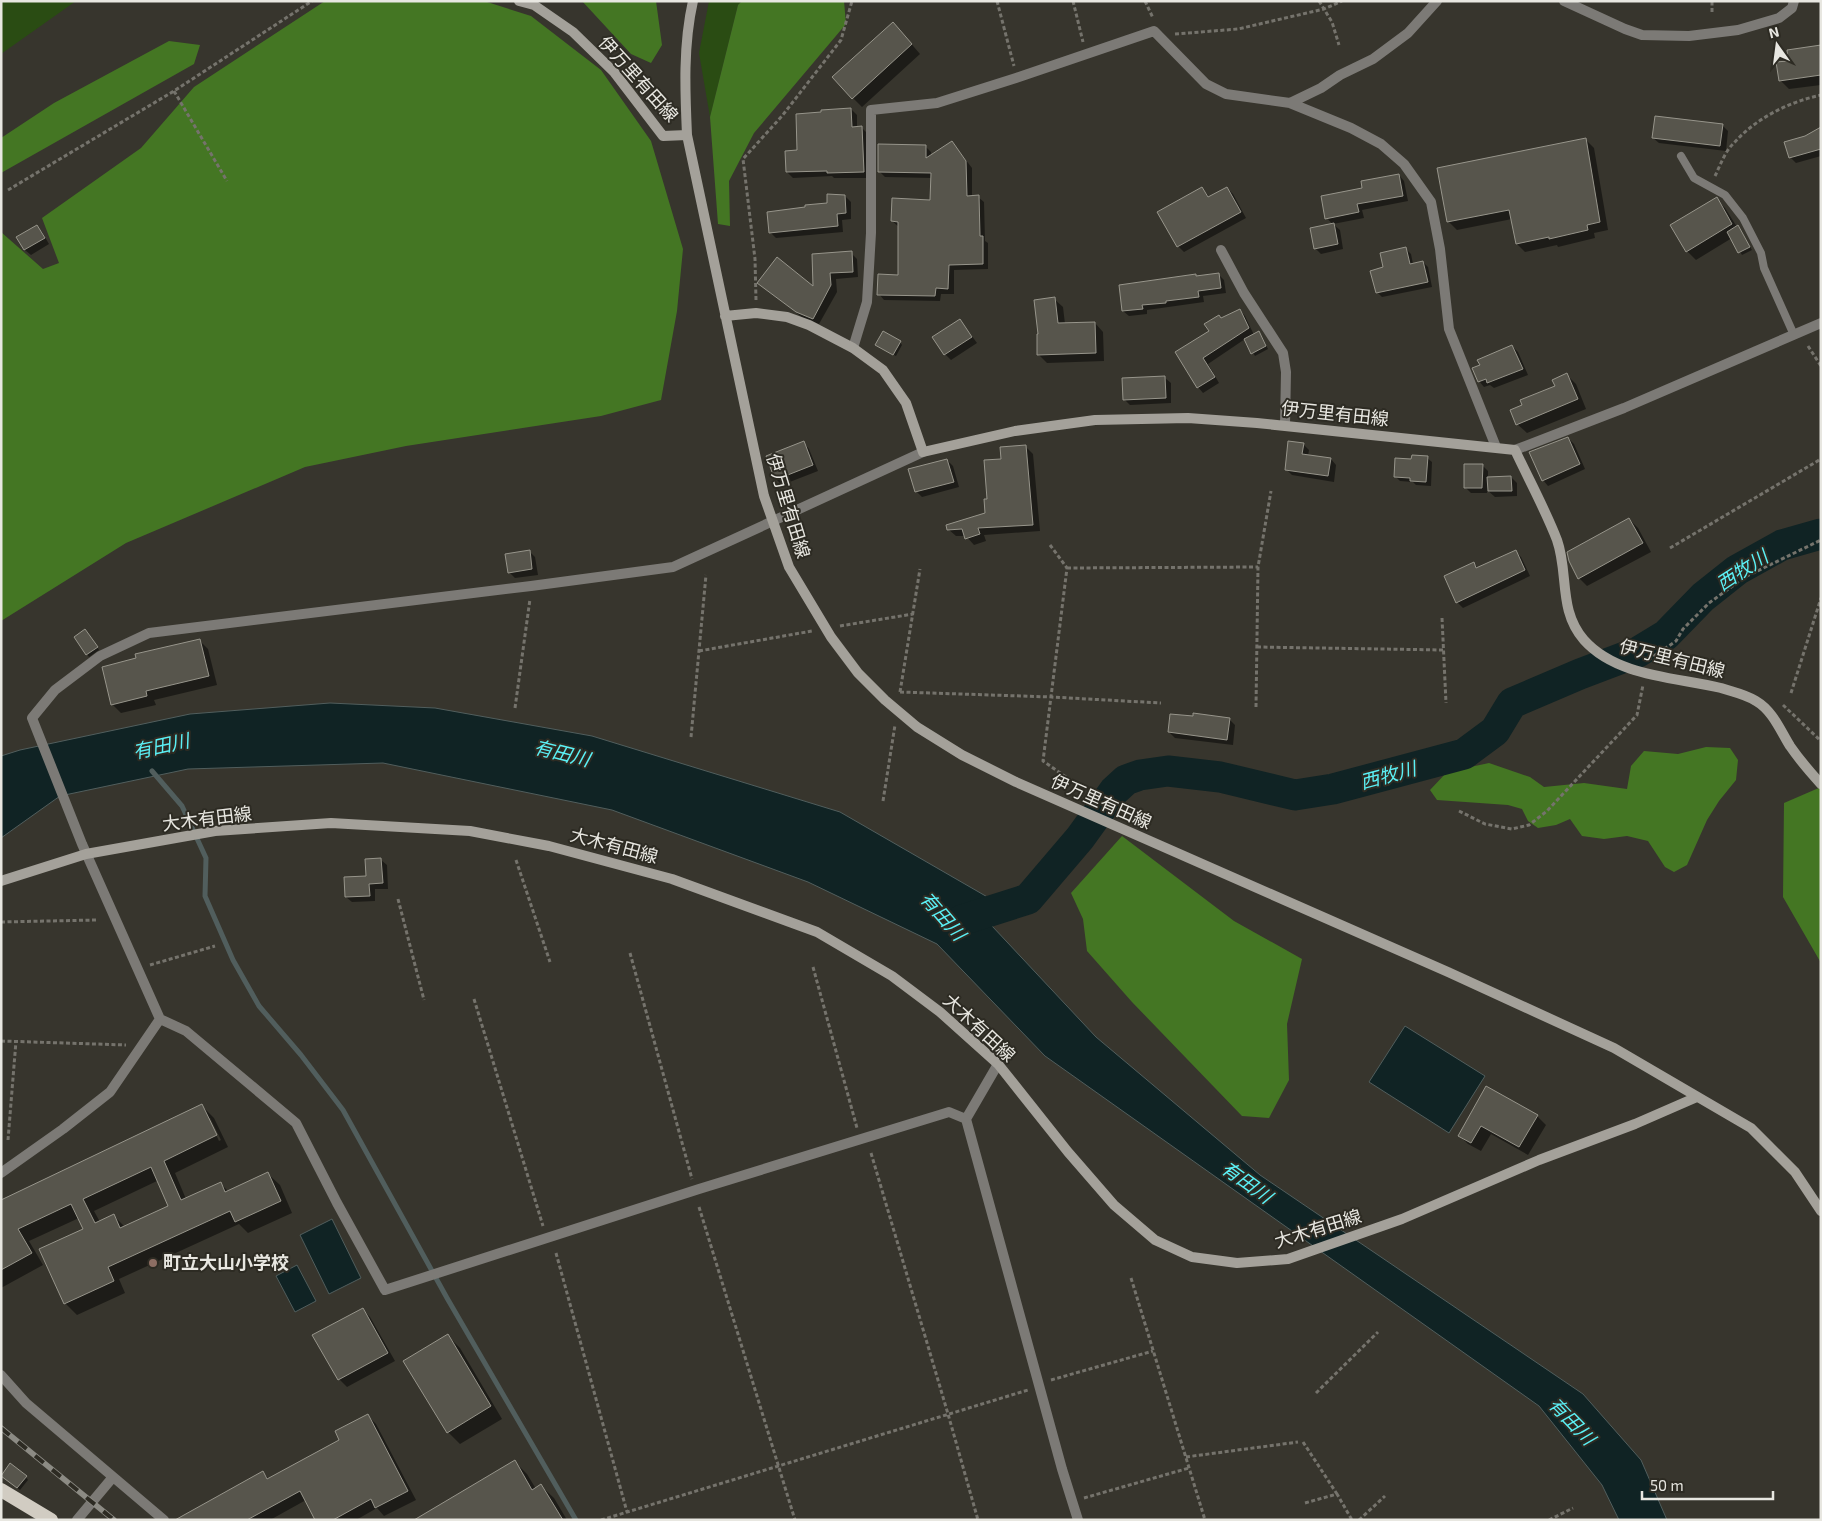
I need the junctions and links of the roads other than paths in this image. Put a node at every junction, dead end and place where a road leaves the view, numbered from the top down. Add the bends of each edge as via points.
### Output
1 (519, 1) edge
2 (693, 1) edge
3 (1437, 1) edge
4 (1564, 1) edge
5 (1794, 1) edge
6 (1290, 103) junction
7 (687, 135) junction
8 (1681, 156) dead end
9 (1221, 250) dead end
10 (725, 316) junction
11 (1821, 323) edge
12 (1794, 335) junction
13 (853, 348) junction
14 (1285, 425) junction
15 (1496, 447) junction
16 (1515, 450) junction
17 (923, 452) junction
18 (772, 522) junction
19 (1821, 784) edge
20 (86, 854) junction
21 (1, 881) edge
22 (160, 1019) junction
23 (998, 1064) junction
24 (1697, 1097) junction
25 (966, 1119) junction
26 (1, 1173) edge
27 (1821, 1211) edge
28 (1, 1375) edge
29 (113, 1477) junction
30 (1, 1490) edge
31 (51, 1520) edge
32 (78, 1520) edge
33 (164, 1520) edge
34 (1078, 1520) edge

1 - 7 main road, 伊万里有田線 via 534,5 573,32 614,72 663,136
2 - 7 main road, 伊万里有田線 via 685,80
3 - 6 street via 1408,33 1373,59
4 - 5 street via 1642,35 1689,36 1738,30 1779,18 1792,8
6 - 13 street via 1226,94 1206,84 1154,31 937,103 871,110 871,233 867,302
6 - 15 street via 1381,144 1404,164 1431,202 1449,329
7 - 10 main road, 伊万里有田線
8 - 12 lane via 1694,178 1725,195 1743,218 1761,253 1764,268
9 - 14 street via 1283,353
10 - 13 main road via 787,317 810,325
10 - 18 main road, 伊万里有田線
11 - 12 street
12 - 16 street via 1624,408
13 - 17 main road via 883,370 906,403
14 - 15 main road, 伊万里有田線
14 - 17 main road, 伊万里有田線 via 1188,418 1095,420 1015,430
15 - 16 main road, 伊万里有田線
16 - 19 main road, 伊万里有田線 via 1557,541 1566,603 1575,628 1585,641 1606,659 1625,668 1733,692 1758,701
17 - 18 street
18 - 20 street via 673,567 149,633 100,656 55,690 32,718
18 - 24 main road, 伊万里有田線 via 789,567 830,637 858,673 916,727 1016,782 1614,1048
20 - 21 main road, 大木有田線
20 - 22 street
20 - 23 main road, 大木有田線 via 215,831 331,823 470,830 548,846 672,878 817,932 892,976 940,1012
22 - 25 street via 186,1031 296,1123 385,1290 949,1112
22 - 26 street via 110,1092
23 - 24 main road, 大木有田線 via 1114,1205 1155,1240 1192,1257 1237,1263 1288,1259 1402,1219
23 - 25 street
24 - 27 main road via 1751,1128 1794,1172
25 - 34 street
28 - 29 street via 26,1403
29 - 32 street
29 - 33 street
30 - 31 highway

